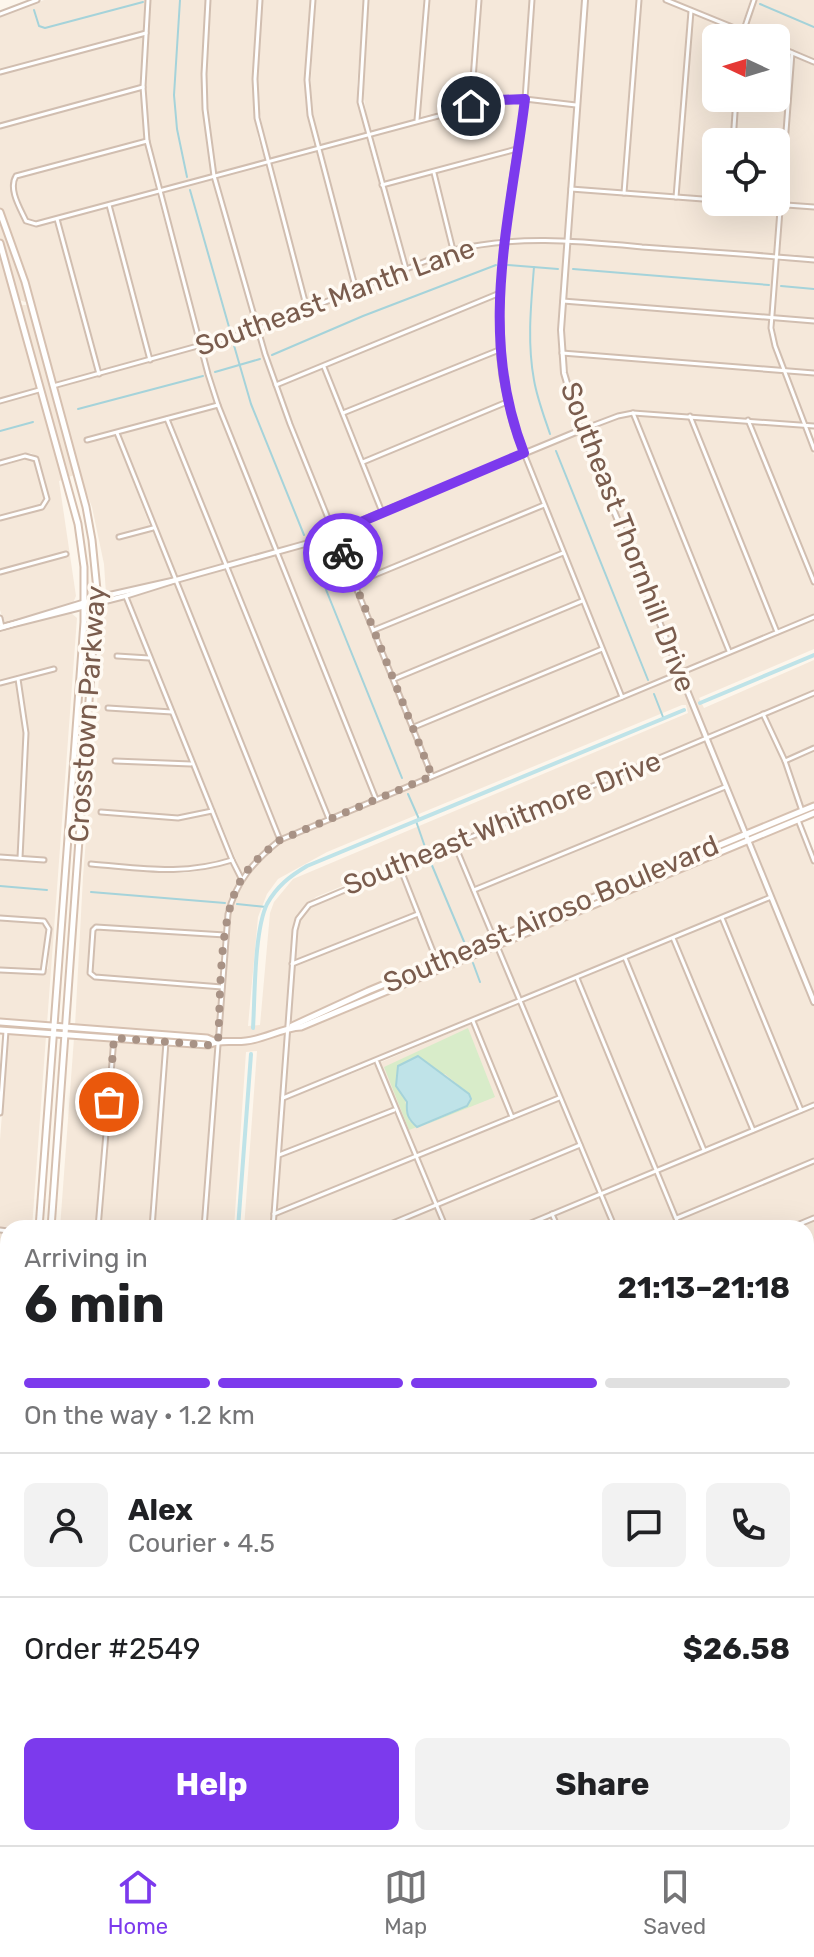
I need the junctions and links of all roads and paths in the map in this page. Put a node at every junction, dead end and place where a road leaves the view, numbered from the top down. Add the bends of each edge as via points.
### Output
1 (37, 0) edge
2 (148, 0) edge
3 (208, 0) edge
4 (260, 0) edge
5 (313, 0) edge
6 (366, 0) edge
7 (427, 0) edge
8 (479, 0) edge
9 (532, 0) edge
10 (585, 0) edge
11 (639, 0) edge
12 (666, 0) edge
13 (754, 0) edge
14 (0, 8) edge
15 (691, 11) junction
16 (2, 14) edge
17 (726, 24) edge
18 (744, 24) edge
19 (146, 33) junction
20 (792, 53) joint
21 (814, 62) edge
22 (0, 72) edge
23 (143, 87) junction
24 (525, 99) junction
25 (577, 105) junction
26 (471, 106) junction
27 (417, 120) junction
28 (0, 126) edge
29 (787, 128) edge
30 (367, 134) junction
31 (147, 141) junction
32 (317, 148) junction
33 (519, 149) junction
34 (267, 161) junction
35 (433, 172) junction
36 (214, 176) junction
37 (382, 185) junction
38 (571, 189) junction
39 (158, 192) junction
40 (624, 193) junction
41 (676, 197) junction
42 (702, 199) edge
43 (109, 204) junction
44 (790, 206) edge
45 (814, 207) edge
46 (0, 212) edge
47 (780, 216) edge
48 (57, 219) junction
49 (504, 240) junction
50 (567, 241) junction
51 (0, 243) edge
52 (453, 250) junction
53 (776, 257) junction
54 (814, 260) edge
55 (406, 269) junction
56 (356, 290) junction
57 (500, 293) junction
58 (18, 301) junction
59 (563, 301) junction
60 (30, 302) junction
61 (307, 309) junction
62 (772, 318) junction
63 (814, 321) edge
64 (259, 329) junction
65 (201, 346) junction
66 (499, 350) junction
67 (562, 353) junction
68 (150, 360) junction
69 (324, 365) junction
70 (784, 371) junction
71 (814, 373) edge
72 (99, 374) junction
73 (276, 385) junction
74 (53, 386) junction
75 (42, 389) junction
76 (0, 401) edge
77 (507, 402) junction
78 (218, 405) junction
79 (343, 413) junction
80 (633, 413) junction
81 (690, 416) junction
82 (167, 419) junction
83 (748, 420) junction
84 (804, 425) junction
85 (814, 426) edge
86 (581, 430) junction
87 (117, 433) junction
88 (87, 440) dead end
89 (814, 449) edge
90 (524, 453) junction
91 (363, 462) junction
92 (0, 463) edge
93 (544, 505) junction
94 (382, 512) junction
95 (0, 518) edge
96 (153, 528) junction
97 (335, 533) junction
98 (119, 537) dead end
99 (277, 553) junction
100 (563, 553) junction
101 (66, 554) dead end
102 (226, 567) junction
103 (0, 572) edge
104 (176, 580) junction
105 (814, 582) edge
106 (355, 583) junction
107 (125, 596) junction
108 (97, 601) junction
109 (583, 601) junction
110 (85, 604) junction
111 (814, 617) edge
112 (0, 618) edge
113 (1, 627) edge
114 (374, 630) junction
115 (777, 632) junction
116 (602, 649) junction
117 (729, 651) junction
118 (117, 656) dead end
119 (150, 658) junction
120 (54, 669) dead end
121 (680, 674) junction
122 (18, 679) junction
123 (394, 679) junction
124 (0, 683) edge
125 (814, 693) edge
126 (622, 697) junction
127 (108, 708) dead end
128 (172, 712) junction
129 (763, 714) junction
130 (414, 727) junction
131 (705, 738) junction
132 (814, 748) edge
133 (115, 761) dead end
134 (785, 761) junction
135 (193, 764) junction
136 (432, 776) junction
137 (725, 787) junction
138 (376, 799) junction
139 (814, 806) edge
140 (212, 811) junction
141 (802, 811) junction
142 (101, 812) dead end
143 (814, 813) edge
144 (329, 819) junction
145 (798, 820) junction
146 (745, 834) junction
147 (280, 840) junction
148 (748, 841) junction
149 (454, 843) junction
150 (0, 857) edge
151 (20, 858) junction
152 (44, 860) dead end
153 (232, 860) junction
154 (814, 861) edge
155 (91, 864) dead end
156 (399, 865) junction
157 (241, 878) junction
158 (474, 890) junction
159 (771, 897) junction
160 (418, 914) junction
161 (0, 918) edge
162 (722, 918) junction
163 (225, 935) junction
164 (494, 938) junction
165 (673, 938) junction
166 (498, 947) junction
167 (625, 958) junction
168 (437, 962) junction
169 (292, 964) junction
170 (440, 969) junction
171 (0, 970) edge
172 (577, 978) junction
173 (222, 987) junction
174 (520, 1001) junction
175 (814, 1002) edge
176 (473, 1021) junction
177 (0, 1022) edge
178 (54, 1026) junction
179 (66, 1027) junction
180 (289, 1028) junction
181 (3, 1031) edge
182 (53, 1034) junction
183 (65, 1035) junction
184 (114, 1038) junction
185 (216, 1041) junction
186 (166, 1042) junction
187 (377, 1062) junction
188 (560, 1097) junction
189 (283, 1098) junction
190 (814, 1105) edge
191 (396, 1110) junction
192 (801, 1110) junction
193 (0, 1113) edge
194 (512, 1117) junction
195 (753, 1130) junction
196 (580, 1145) junction
197 (704, 1150) junction
198 (279, 1155) junction
199 (416, 1157) junction
200 (814, 1161) edge
201 (655, 1171) junction
202 (601, 1193) junction
203 (437, 1205) junction
204 (274, 1214) junction
205 (552, 1214) junction
206 (677, 1218) joint
207 (40, 1220) edge
208 (52, 1220) edge
209 (99, 1220) edge
210 (153, 1220) edge
211 (205, 1220) edge
212 (274, 1220) edge
213 (400, 1220) edge
214 (443, 1220) edge
215 (538, 1220) edge
216 (555, 1220) edge
217 (612, 1220) edge

1 - 16 street
2 - 19 street
3 - 36 street via 205,109
4 - 34 street via 255,98
5 - 32 street via 307,98
6 - 30 street via 359,85
7 - 27 street
8 - 26 street
9 - 24 street
10 - 25 street, Southeast Thornhill Drive
11 - 40 street
12 - 15 street
13 - 18 street
14 - 16 street
15 - 17 street
15 - 41 street
19 - 22 street
19 - 23 street
20 - 21 street
20 - 29 street
23 - 28 street
23 - 31 street
24 - 25 street
24 - 26 street
24 - 33 street
25 - 38 street, Southeast Thornhill Drive
26 - 27 street
27 - 30 street
30 - 32 street
30 - 37 street
31 - 39 street
31 - 48 street via 19,175 12,185 26,221
32 - 34 street
32 - 56 street
33 - 35 street
33 - 49 street
34 - 36 street
34 - 61 street
35 - 37 street
35 - 52 street
36 - 39 street
36 - 64 street
37 - 55 street
38 - 40 street
38 - 50 street, Southeast Thornhill Drive
39 - 43 street
39 - 65 street
40 - 41 street
41 - 42 street
43 - 48 street
43 - 68 street
44 - 45 street
46 - 60 main road, Crosstown Parkway
47 - 53 street
48 - 72 street
49 - 50 street, Southeast Manth Lane
49 - 52 street, Southeast Manth Lane
49 - 57 street
50 - 53 street, Southeast Manth Lane
50 - 59 street, Southeast Thornhill Drive
51 - 58 main road, Crosstown Parkway
52 - 55 street, Southeast Manth Lane
53 - 54 street, Southeast Manth Lane
53 - 62 street
55 - 56 street, Southeast Manth Lane
56 - 61 street, Southeast Manth Lane
57 - 66 street
57 - 69 street
58 - 60 main road
58 - 75 main road, Crosstown Parkway
59 - 62 street
59 - 67 street, Southeast Thornhill Drive
60 - 74 main road, Crosstown Parkway
61 - 64 street, Southeast Manth Lane
62 - 63 street
62 - 70 street
64 - 65 street, Southeast Manth Lane
64 - 73 street
65 - 68 street, Southeast Manth Lane
65 - 78 street
66 - 77 street
66 - 79 street
67 - 70 street
67 - 86 street, Southeast Thornhill Drive
68 - 72 street, Southeast Manth Lane
69 - 73 street
69 - 79 street
70 - 71 street
70 - 84 street
72 - 74 street, Southeast Manth Lane
73 - 97 street
74 - 108 main road, Crosstown Parkway via 88,518
75 - 76 street
75 - 110 main road, Crosstown Parkway via 80,535
77 - 90 street
77 - 91 street
78 - 82 street
78 - 99 street
79 - 91 street
80 - 81 street
80 - 86 street
80 - 117 street
81 - 83 street
81 - 115 street
82 - 87 street
82 - 102 street
83 - 84 street
83 - 105 street
84 - 85 street
84 - 89 street
86 - 90 street
86 - 121 street, Southeast Thornhill Drive
87 - 88 street
87 - 96 street
90 - 93 street
90 - 94 street
91 - 94 street
92 - 95 street via 25,456 36,459 47,499 42,507
93 - 100 street
93 - 106 street
94 - 97 street
96 - 98 street
96 - 104 street
97 - 99 street
97 - 106 street
99 - 102 street
99 - 138 street
100 - 109 street
100 - 114 street
101 - 103 street
102 - 104 street
102 - 144 street
104 - 107 street
104 - 108 street
104 - 147 street
106 - 114 street
107 - 108 street
107 - 119 street
108 - 110 street
108 - 179 main road, Crosstown Parkway
109 - 116 street
109 - 123 street
110 - 113 street
110 - 178 main road, Crosstown Parkway
111 - 115 street
112 - 113 street
114 - 123 street
115 - 117 street
116 - 126 street
116 - 130 street
117 - 121 street
118 - 119 street
119 - 128 street
120 - 122 street
121 - 126 street
121 - 131 street, Southeast Thornhill Drive
122 - 124 street
122 - 151 street via 26,733
123 - 130 street
125 - 129 street, Southeast Whitmore Drive
126 - 136 street
127 - 128 street
128 - 135 street
129 - 131 street, Southeast Whitmore Drive
129 - 134 street
130 - 136 street
131 - 137 street, Southeast Thornhill Drive
131 - 149 street, Southeast Whitmore Drive
132 - 134 street
133 - 135 street
134 - 141 street
135 - 140 street
136 - 138 street
137 - 146 street, Southeast Thornhill Drive
137 - 158 street
138 - 144 street
139 - 141 main road, Southeast Airoso Boulevard
140 - 142 street via 178,818
140 - 153 street
141 - 146 main road, Southeast Airoso Boulevard
143 - 145 main road, Southeast Airoso Boulevard
144 - 147 street
145 - 148 main road, Southeast Airoso Boulevard
145 - 154 street
146 - 148 street, Southeast Thornhill Drive
146 - 164 main road, Southeast Airoso Boulevard
147 - 157 street
148 - 159 street, Southeast Thornhill Drive
148 - 166 main road, Southeast Airoso Boulevard
149 - 156 street, Southeast Whitmore Drive
149 - 158 street
150 - 151 street
151 - 152 street
153 - 155 street via 184,871
153 - 157 street
156 - 160 street
156 - 169 street, Southeast Whitmore Drive via 309,905 298,919
157 - 163 street
158 - 164 street
159 - 162 street
159 - 175 street, Southeast Thornhill Drive
160 - 168 street
160 - 169 street
161 - 171 street via 44,921 49,929 43,972
162 - 165 street
162 - 192 street
163 - 173 street
163 - 173 street via 96,927 90,973
164 - 166 street
164 - 168 main road, Southeast Airoso Boulevard
165 - 167 street
165 - 195 street
166 - 170 main road, Southeast Airoso Boulevard
166 - 174 street
167 - 172 street
167 - 197 street
168 - 170 street
168 - 180 main road, Southeast Airoso Boulevard
169 - 180 street, Southeast Whitmore Drive
170 - 180 main road, Southeast Airoso Boulevard
172 - 174 street
172 - 201 street
173 - 185 street
174 - 176 street
174 - 188 street
176 - 187 street
176 - 194 street
177 - 178 main road, Southeast Airoso Boulevard
178 - 179 main road, Southeast Airoso Boulevard
178 - 182 main road, Crosstown Parkway
179 - 183 main road, Crosstown Parkway
179 - 185 main road, Southeast Airoso Boulevard
180 - 185 main road, Southeast Airoso Boulevard via 243,1042
180 - 189 street, Southeast Whitmore Drive
181 - 182 main road, Southeast Airoso Boulevard
181 - 193 street
182 - 183 main road, Southeast Airoso Boulevard
182 - 207 main road, Crosstown Parkway
183 - 184 main road, Southeast Airoso Boulevard
183 - 208 main road, Crosstown Parkway
184 - 186 main road, Southeast Airoso Boulevard
184 - 209 street
185 - 186 main road, Southeast Airoso Boulevard
185 - 211 street
186 - 210 street
187 - 189 street
187 - 191 street
188 - 194 street
188 - 196 street
189 - 198 street, Southeast Whitmore Drive
190 - 192 street
191 - 198 street
191 - 199 street
192 - 195 street
194 - 199 street
195 - 197 street
196 - 202 street
196 - 203 street
197 - 201 street
198 - 204 street, Southeast Whitmore Drive
199 - 203 street
199 - 204 street
200 - 206 street
201 - 202 street
201 - 206 street
202 - 205 street
202 - 217 street
203 - 213 street
203 - 214 street
204 - 212 street, Southeast Whitmore Drive
205 - 215 street
205 - 216 street

